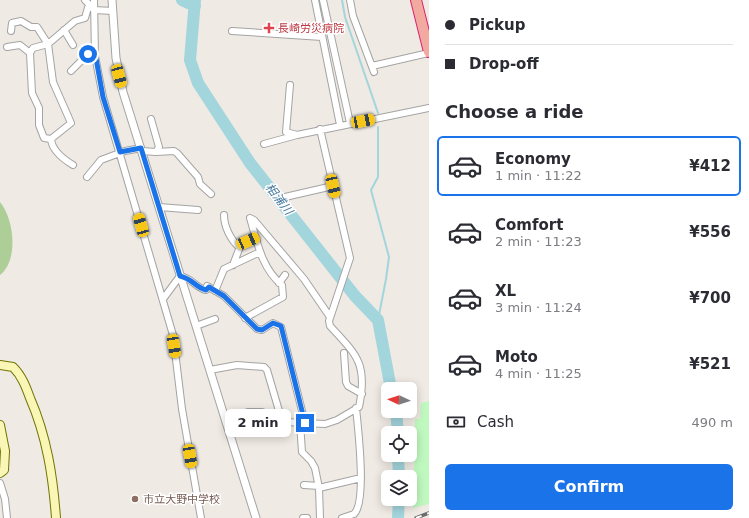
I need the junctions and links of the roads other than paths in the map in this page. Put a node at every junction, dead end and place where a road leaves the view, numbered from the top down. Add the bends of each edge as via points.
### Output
1 (112, 0) edge
2 (315, 0) edge
3 (324, 0) edge
4 (350, 0) edge
5 (416, 0) edge
6 (90, 1) edge
7 (94, 10) junction
8 (113, 11) junction
9 (64, 30) junction
10 (11, 31) dead end
11 (232, 31) dead end
12 (322, 37) junction
13 (48, 44) junction
14 (73, 45) dead end
15 (7, 47) dead end
16 (30, 53) junction
17 (95, 53) junction
18 (429, 53) edge
19 (71, 71) dead end
20 (290, 85) dead end
21 (429, 108) edge
22 (151, 119) dead end
23 (350, 123) junction
24 (340, 125) junction
25 (320, 129) junction
26 (297, 135) junction
27 (51, 139) junction
28 (264, 144) dead end
29 (141, 150) junction
30 (120, 152) junction
31 (156, 152) junction
32 (73, 165) dead end
33 (87, 178) dead end
34 (333, 186) junction
35 (211, 194) dead end
36 (285, 197) dead end
37 (159, 207) junction
38 (198, 210) dead end
39 (224, 216) dead end
40 (255, 238) junction
41 (239, 247) junction
42 (260, 252) junction
43 (233, 265) junction
44 (285, 275) dead end
45 (180, 276) junction
46 (279, 283) junction
47 (210, 288) junction
48 (163, 299) junction
49 (330, 316) junction
50 (245, 318) junction
51 (215, 319) dead end
52 (196, 326) junction
53 (344, 353) dead end
54 (0, 365) edge
55 (210, 370) junction
56 (362, 394) junction
57 (356, 408) junction
58 (282, 420) junction
59 (227, 422) junction
60 (302, 423) junction
61 (0, 425) edge
62 (0, 473) edge
63 (361, 478) junction
64 (0, 483) edge
65 (304, 485) dead end
66 (319, 487) junction
67 (7, 518) edge
68 (56, 518) edge
69 (201, 518) edge
70 (256, 518) edge
71 (320, 518) edge
72 (342, 518) edge

1 - 8 street
2 - 12 street
3 - 23 street
4 - 18 street via 353,16 373,69
5 - 18 highway
6 - 7 street
6 - 9 street via 84,18 78,19
7 - 8 street
7 - 17 street
8 - 29 street via 119,76
9 - 13 street
9 - 14 street
10 - 13 street via 12,23 21,21 31,27 37,27
11 - 12 street
12 - 24 street
13 - 16 street via 33,48
13 - 27 street via 52,82 71,123
15 - 16 street via 20,45
16 - 27 street via 32,93 39,108 39,125 44,138
17 - 19 street via 88,54
17 - 30 street via 103,97
20 - 26 street via 286,132
21 - 23 street
22 - 31 street via 159,147
23 - 24 street
24 - 25 street
25 - 26 street
25 - 34 street
26 - 28 street
27 - 32 street via 52,145 63,159
29 - 30 street
29 - 31 street
29 - 37 street
30 - 33 street via 101,160
30 - 48 street
31 - 35 street via 177,153 198,177 200,184
34 - 36 street
34 - 49 street via 350,258
37 - 38 street
37 - 45 street
39 - 41 street via 224,222
40 - 41 street
40 - 42 street
40 - 49 street via 250,218 304,279
41 - 43 street
42 - 43 street
42 - 46 street
43 - 47 street via 224,269
44 - 46 street
45 - 47 street via 189,278 201,289
45 - 48 street
45 - 52 street
46 - 50 street via 282,285 283,297
47 - 50 street via 224,296
48 - 69 street via 173,335 182,409
49 - 56 street via 330,326 357,357 362,374
50 - 60 street via 257,329 262,330 273,323 281,326
51 - 52 street
52 - 55 street
53 - 56 street via 346,382
54 - 68 main road via 13,367 20,374 35,410 47,449
55 - 58 street via 237,365 264,367
55 - 59 street
56 - 57 street
57 - 60 street via 337,420 324,424
57 - 63 street
58 - 59 street via 262,412 248,412
58 - 60 street
59 - 70 street
60 - 66 street via 302,452 315,468
61 - 62 main road via 5,451 4,470
63 - 66 street
63 - 72 street via 358,511
64 - 67 street
65 - 66 street
66 - 71 street

